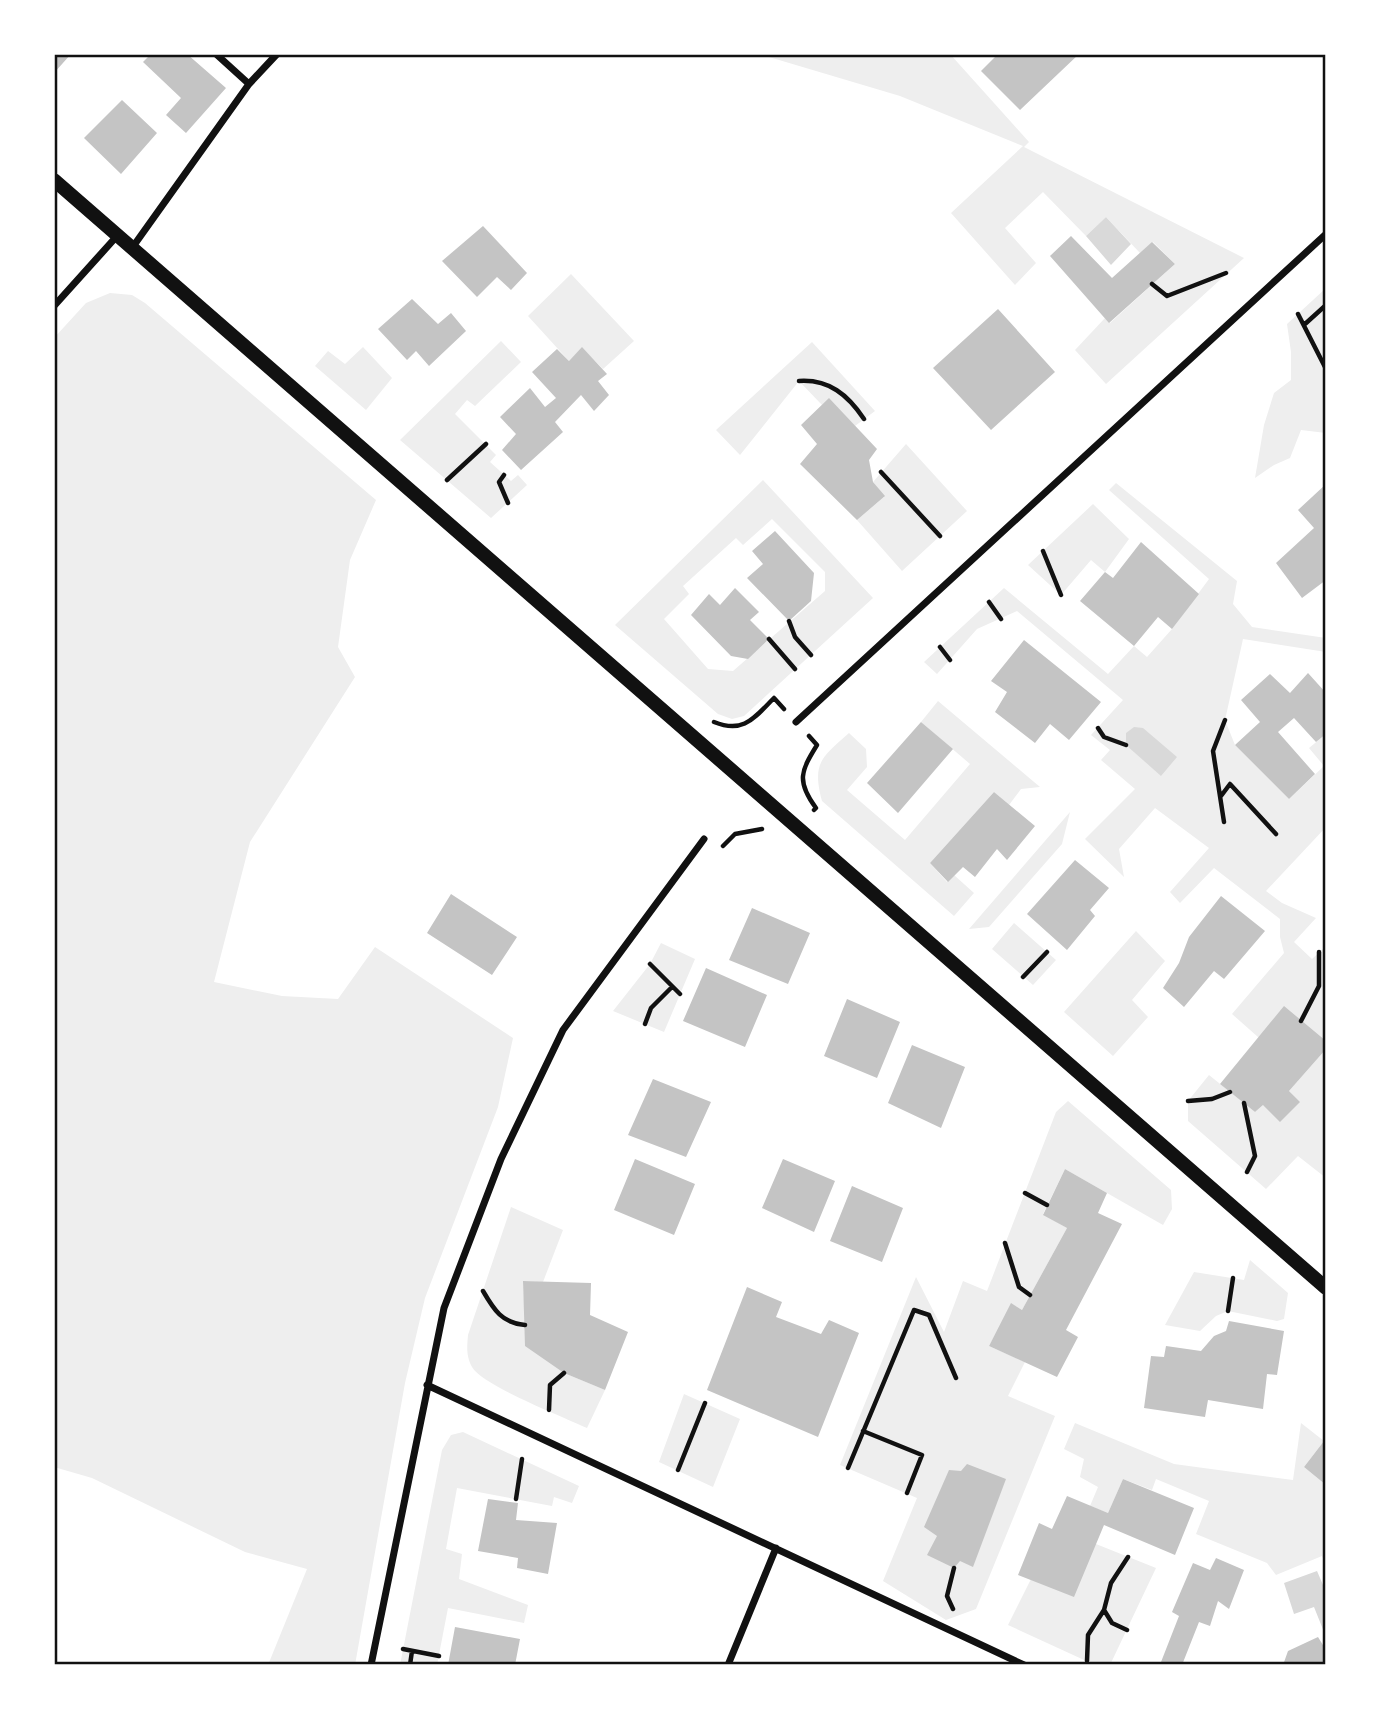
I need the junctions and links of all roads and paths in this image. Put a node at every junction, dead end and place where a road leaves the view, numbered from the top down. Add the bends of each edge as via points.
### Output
1 (216, 54) edge
2 (276, 54) edge
3 (249, 84) junction
4 (54, 180) edge
5 (1326, 234) edge
6 (117, 236) junction
7 (132, 249) junction
8 (1226, 273) dead end
9 (1152, 284) dead end
10 (1326, 305) edge
11 (54, 306) edge
12 (1298, 314) dead end
13 (1305, 324) junction
14 (1326, 369) edge
15 (799, 380) dead end
16 (864, 419) dead end
17 (485, 444) dead end
18 (881, 472) dead end
19 (504, 475) dead end
20 (447, 481) dead end
21 (508, 503) dead end
22 (940, 536) dead end
23 (1043, 551) dead end
24 (1060, 595) dead end
25 (989, 602) dead end
26 (1001, 619) dead end
27 (789, 621) dead end
28 (769, 639) dead end
29 (940, 647) dead end
30 (811, 654) dead end
31 (950, 660) dead end
32 (795, 669) dead end
33 (1225, 720) dead end
34 (796, 722) dead end
35 (1098, 728) dead end
36 (1126, 745) dead end
37 (1220, 796) junction
38 (1224, 822) dead end
39 (1276, 834) dead end
40 (704, 839) dead end
41 (1048, 952) dead end
42 (1319, 952) dead end
43 (650, 964) dead end
44 (1023, 976) dead end
45 (673, 987) junction
46 (680, 995) dead end
47 (1301, 1021) dead end
48 (645, 1024) dead end
49 (1230, 1092) dead end
50 (1188, 1101) dead end
51 (1244, 1103) dead end
52 (1247, 1172) dead end
53 (1025, 1193) dead end
54 (1047, 1205) dead end
55 (1005, 1243) dead end
56 (1233, 1278) dead end
57 (1326, 1288) edge
58 (483, 1291) dead end
59 (1031, 1295) dead end
60 (1228, 1311) dead end
61 (525, 1325) dead end
62 (564, 1373) dead end
63 (956, 1378) dead end
64 (427, 1385) junction
65 (705, 1403) dead end
66 (549, 1410) dead end
67 (863, 1432) junction
68 (522, 1459) dead end
69 (848, 1468) dead end
70 (678, 1470) dead end
71 (907, 1493) dead end
72 (516, 1499) dead end
73 (776, 1548) junction
74 (1128, 1557) dead end
75 (954, 1568) dead end
76 (1104, 1610) junction
77 (956, 1616) dead end
78 (1127, 1630) dead end
79 (403, 1650) dead end
80 (412, 1651) junction
81 (439, 1656) dead end
82 (1087, 1661) dead end
83 (371, 1665) edge
84 (410, 1665) edge
85 (728, 1665) edge
86 (1024, 1665) edge

1 - 3 street
2 - 3 street
3 - 7 street
4 - 6 main road
5 - 34 street
6 - 7 main road
6 - 11 street
7 - 57 main road
8 - 9 path via 1167,296
10 - 13 path
12 - 13 path
13 - 14 path
15 - 16 path via 835,387 852,400
17 - 20 path
18 - 22 path
19 - 21 path via 499,481
23 - 24 path
25 - 26 path
27 - 30 path via 795,637
28 - 32 path
29 - 31 path
33 - 37 path via 1213,751
35 - 36 path via 1104,737
37 - 38 path
37 - 39 path via 1230,784
40 - 64 street via 563,1030 485,1200 444,1308
41 - 44 path
42 - 47 path via 1319,986
43 - 45 path
45 - 46 path
45 - 48 path via 651,1008
49 - 50 path
51 - 52 path via 1255,1156
53 - 54 path
55 - 59 path via 1019,1287
56 - 60 path
58 - 61 path via 495,1312 511,1324
62 - 66 path via 550,1385
63 - 67 path via 929,1315 914,1310
64 - 73 street
64 - 83 street
65 - 70 path
67 - 69 path
67 - 71 path via 922,1455
68 - 72 path
73 - 85 street
73 - 86 street
74 - 76 path via 1111,1583
75 - 77 path via 947,1596
76 - 78 path via 1112,1623
76 - 82 path via 1088,1635
79 - 80 path
80 - 81 path
80 - 84 path

